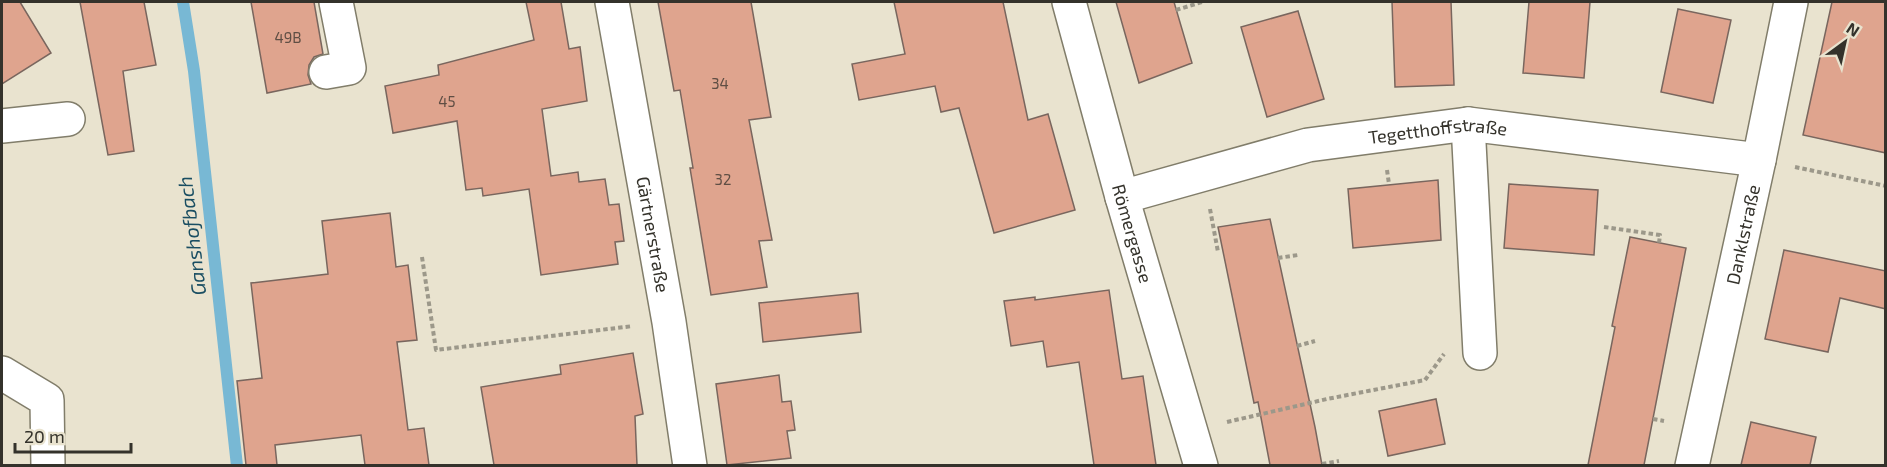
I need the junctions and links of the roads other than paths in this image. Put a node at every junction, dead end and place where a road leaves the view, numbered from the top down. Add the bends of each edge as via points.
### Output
1 (612, 2) edge
2 (1069, 2) edge
3 (1791, 2) edge
4 (337, 3) edge
5 (326, 72) dead end
6 (68, 119) dead end
7 (1468, 124) junction
8 (2, 126) edge
9 (1759, 160) junction
10 (1122, 197) junction
11 (1480, 353) dead end
12 (2, 373) edge
13 (48, 465) edge
14 (690, 465) edge
15 (1201, 465) edge
16 (1692, 465) edge

1 - 14 street, Gärtnerstraße via 669,322
2 - 10 street, Römergasse
3 - 9 street, Danklstraße
4 - 5 street via 349,68
6 - 8 street
7 - 9 street, Tegetthoffstraße
7 - 10 street, Tegetthoffstraße via 1308,146
7 - 11 street
9 - 16 street, Danklstraße
10 - 15 street, Römergasse
12 - 13 street via 47,400

